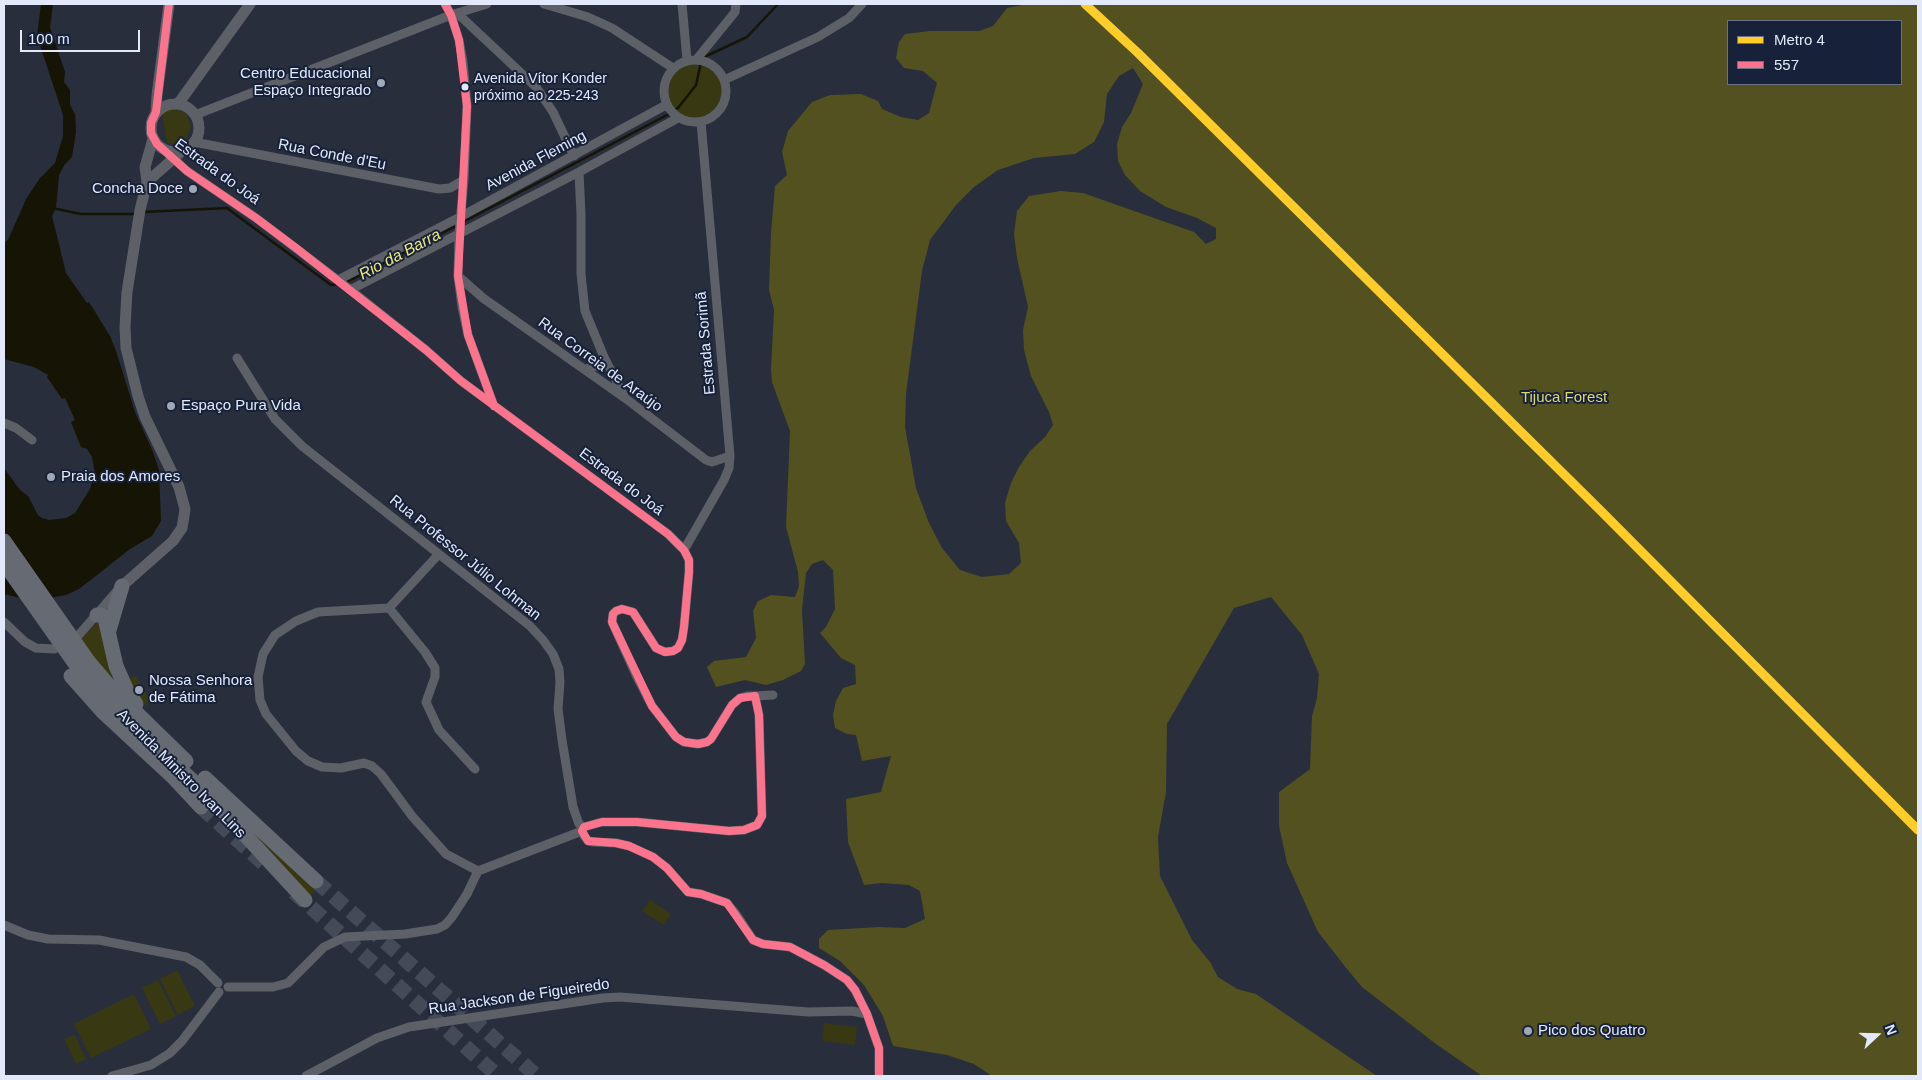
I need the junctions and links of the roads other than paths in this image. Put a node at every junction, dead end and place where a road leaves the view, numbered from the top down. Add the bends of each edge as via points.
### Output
1 (169, 4) edge
2 (250, 4) edge
3 (445, 4) edge
4 (483, 4) edge
5 (487, 4) edge
6 (544, 4) edge
7 (682, 4) edge
8 (736, 4) edge
9 (862, 4) edge
10 (453, 14) junction
11 (696, 60) junction
12 (673, 68) junction
13 (724, 80) junction
14 (178, 104) junction
15 (667, 106) junction
16 (156, 112) junction
17 (195, 115) junction
18 (677, 117) junction
19 (701, 122) junction
20 (194, 142) junction
21 (157, 143) junction
22 (182, 151) junction
23 (574, 156) junction
24 (173, 160) junction
25 (145, 167) junction
26 (157, 172) junction
27 (579, 172) junction
28 (464, 180) junction
29 (147, 182) junction
30 (459, 225) junction
31 (458, 276) junction
32 (339, 281) junction
33 (350, 290) junction
34 (604, 357) junction
35 (236, 358) dead end
36 (479, 369) junction
37 (584, 370) junction
38 (461, 381) junction
39 (625, 398) junction
40 (494, 406) junction
41 (4, 423) edge
42 (32, 440) dead end
43 (730, 456) junction
44 (4, 541) edge
45 (684, 550) junction
46 (438, 555) junction
47 (4, 563) edge
48 (4, 580) edge
49 (122, 586) junction
50 (389, 608) junction
51 (97, 615) junction
52 (4, 622) edge
53 (108, 632) junction
54 (79, 668) junction
55 (774, 695) dead end
56 (755, 696) junction
57 (475, 769) dead end
58 (221, 794) junction
59 (200, 807) tunnel mouth
60 (583, 829) junction
61 (478, 871) junction
62 (316, 881) tunnel mouth
63 (305, 900) tunnel mouth
64 (4, 925) edge
65 (218, 987) junction
66 (867, 1014) junction
67 (112, 1076) edge
68 (306, 1076) edge
69 (879, 1076) edge

1 - 16 street
2 - 14 street
3 - 10 street
4 - 5 street
4 - 10 street
6 - 12 street via 612,28
7 - 11 street
8 - 11 street via 735,12
9 - 13 street via 849,18 818,37
10 - 17 street
10 - 23 street via 536,87 553,112
10 - 28 street via 463,62 467,106
11 - 12 street
11 - 13 street via 720,72
12 - 15 street via 663,90
13 - 19 street via 726,91 722,106 711,118
14 - 16 street via 166,105
14 - 17 street
15 - 18 street
15 - 23 street, Avenida Fleming
16 - 21 street via 151,124
17 - 20 street via 199,128
18 - 19 street
18 - 27 street, Avenida Fleming
19 - 43 street, Estrada Sorimã
20 - 22 street
20 - 28 street, Rua Conde d'Eu via 439,189 450,188
21 - 22 street via 171,152
21 - 24 street, Estrada do Joá
21 - 25 street
22 - 24 street
23 - 30 street, Avenida Fleming
24 - 26 street
24 - 32 street, Estrada do Joá
25 - 26 street
25 - 29 street
26 - 29 street
27 - 30 street, Avenida Fleming
27 - 34 street via 582,295 588,320
28 - 30 street
29 - 49 street via 126,309 126,348 145,417 179,487 185,509 178,535
30 - 31 street
30 - 32 street, Avenida Fleming
30 - 33 street, Avenida Fleming
31 - 36 street via 464,321
31 - 37 street, Rua Correia de Araújo via 482,298
32 - 33 street, Estrada do Joá
33 - 38 street, Estrada do Joá
34 - 37 street via 597,366
34 - 39 street
35 - 46 street, Rua Professor Júlio Lohman via 275,419 302,446
36 - 38 street via 473,382
36 - 40 street
37 - 39 street, Rua Correia de Araújo
38 - 40 street, Estrada do Joá
39 - 43 street, Rua Correia de Araújo via 706,460 712,462
40 - 45 street, Estrada do Joá via 668,534
41 - 42 street
43 - 45 street, Estrada Sorimã via 724,480
44 - 54 highway, bridge
45 - 56 street via 689,560 689,572 684,627 678,648 665,652 656,648 634,612 622,609 613,614 612,622 636,675 667,726 676,737 689,743 707,742 732,705 740,698
46 - 50 street
46 - 60 street, Rua Professor Júlio Lohman via 530,626 553,654 559,669 558,709 573,807
47 - 54 highway, bridge
48 - 54 highway
49 - 51 street
49 - 53 highway
50 - 57 street via 435,668 426,702 439,730
50 - 61 street via 318,612 296,621 275,636 263,654 258,677 260,700 266,714 308,761 322,767 341,768 364,763 372,766 446,854
51 - 52 street via 77,637 54,649 40,650 25,642
51 - 53 highway via 105,618
53 - 58 highway via 116,666 133,701
54 - 58 highway via 132,710
54 - 59 highway via 103,712 172,776
54 - 63 highway, Avenida Ministro Ivan Lins via 125,718 211,798
55 - 56 street
56 - 60 street via 759,715 763,811 757,825 735,832 637,822 602,822
58 - 62 highway
60 - 61 street
60 - 66 street via 588,841 616,843 642,851 667,868 688,892 727,903 753,940 790,947 824,964 847,980
61 - 65 street via 452,917 437,929 344,937 324,947 288,983 273,987 228,987 224,992
64 - 65 street via 48,939 99,940 186,957 200,965
65 - 67 street via 182,1041 170,1053 151,1065
66 - 68 street, Rua Jackson de Figueiredo via 603,998 409,1027 377,1038
66 - 69 street via 879,1048

